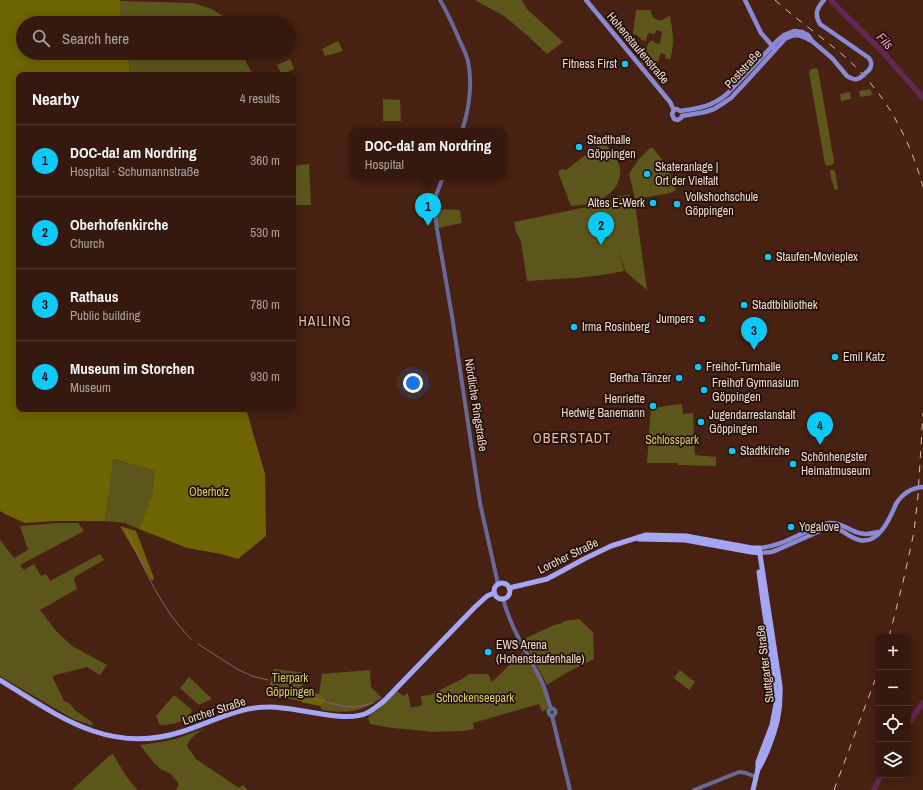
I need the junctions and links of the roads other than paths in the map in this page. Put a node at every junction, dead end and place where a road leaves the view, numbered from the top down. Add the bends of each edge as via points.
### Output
1 (440, 0) edge
2 (586, 0) edge
3 (746, 0) edge
4 (824, 0) edge
5 (774, 47) junction
6 (674, 110) junction
7 (681, 113) junction
8 (463, 128) edge
9 (442, 180) edge
10 (923, 487) edge
11 (826, 526) junction
12 (880, 532) junction
13 (760, 551) junction
14 (498, 584) junction
15 (509, 588) junction
16 (494, 593) junction
17 (503, 598) junction
18 (0, 680) edge
19 (756, 777) junction
20 (570, 790) edge
21 (694, 790) edge
22 (754, 790) edge

1 - 8 street via 468,60 469,100
2 - 6 main road, Hohenstaufenstraße
3 - 5 main road via 761,33
4 - 5 main road, Poststraße, bridge via 816,12 820,24 869,58 869,70 856,80 847,76 832,58 812,41 800,35 790,36
5 - 7 main road, Poststraße via 731,98 723,100 714,109 705,112
6 - 7 main road via 677,109
6 - 7 main road via 674,119 681,118
9 - 14 street, Nördliche Ringstraße via 434,208 480,503
10 - 12 main road, bridge via 907,491 900,498 888,523
11 - 12 main road via 833,522 857,532
11 - 12 main road via 835,527 859,540 873,538
11 - 13 main road
13 - 15 main road, Lorcher Straße via 686,536 646,535 611,546 547,579
13 - 19 main road, Stuttgarter Straße via 781,700 775,731
14 - 15 main road via 506,584
14 - 16 main road
15 - 17 main road via 508,595
16 - 17 main road
16 - 18 main road, Lorcher Straße via 474,608 384,701 362,715 336,716 288,708 258,707 225,715 176,733 155,738 131,739 78,725
17 - 20 street via 514,628 543,683 551,709 555,711 552,716
19 - 21 street via 739,772
19 - 22 main road, Stuttgarter Straße

